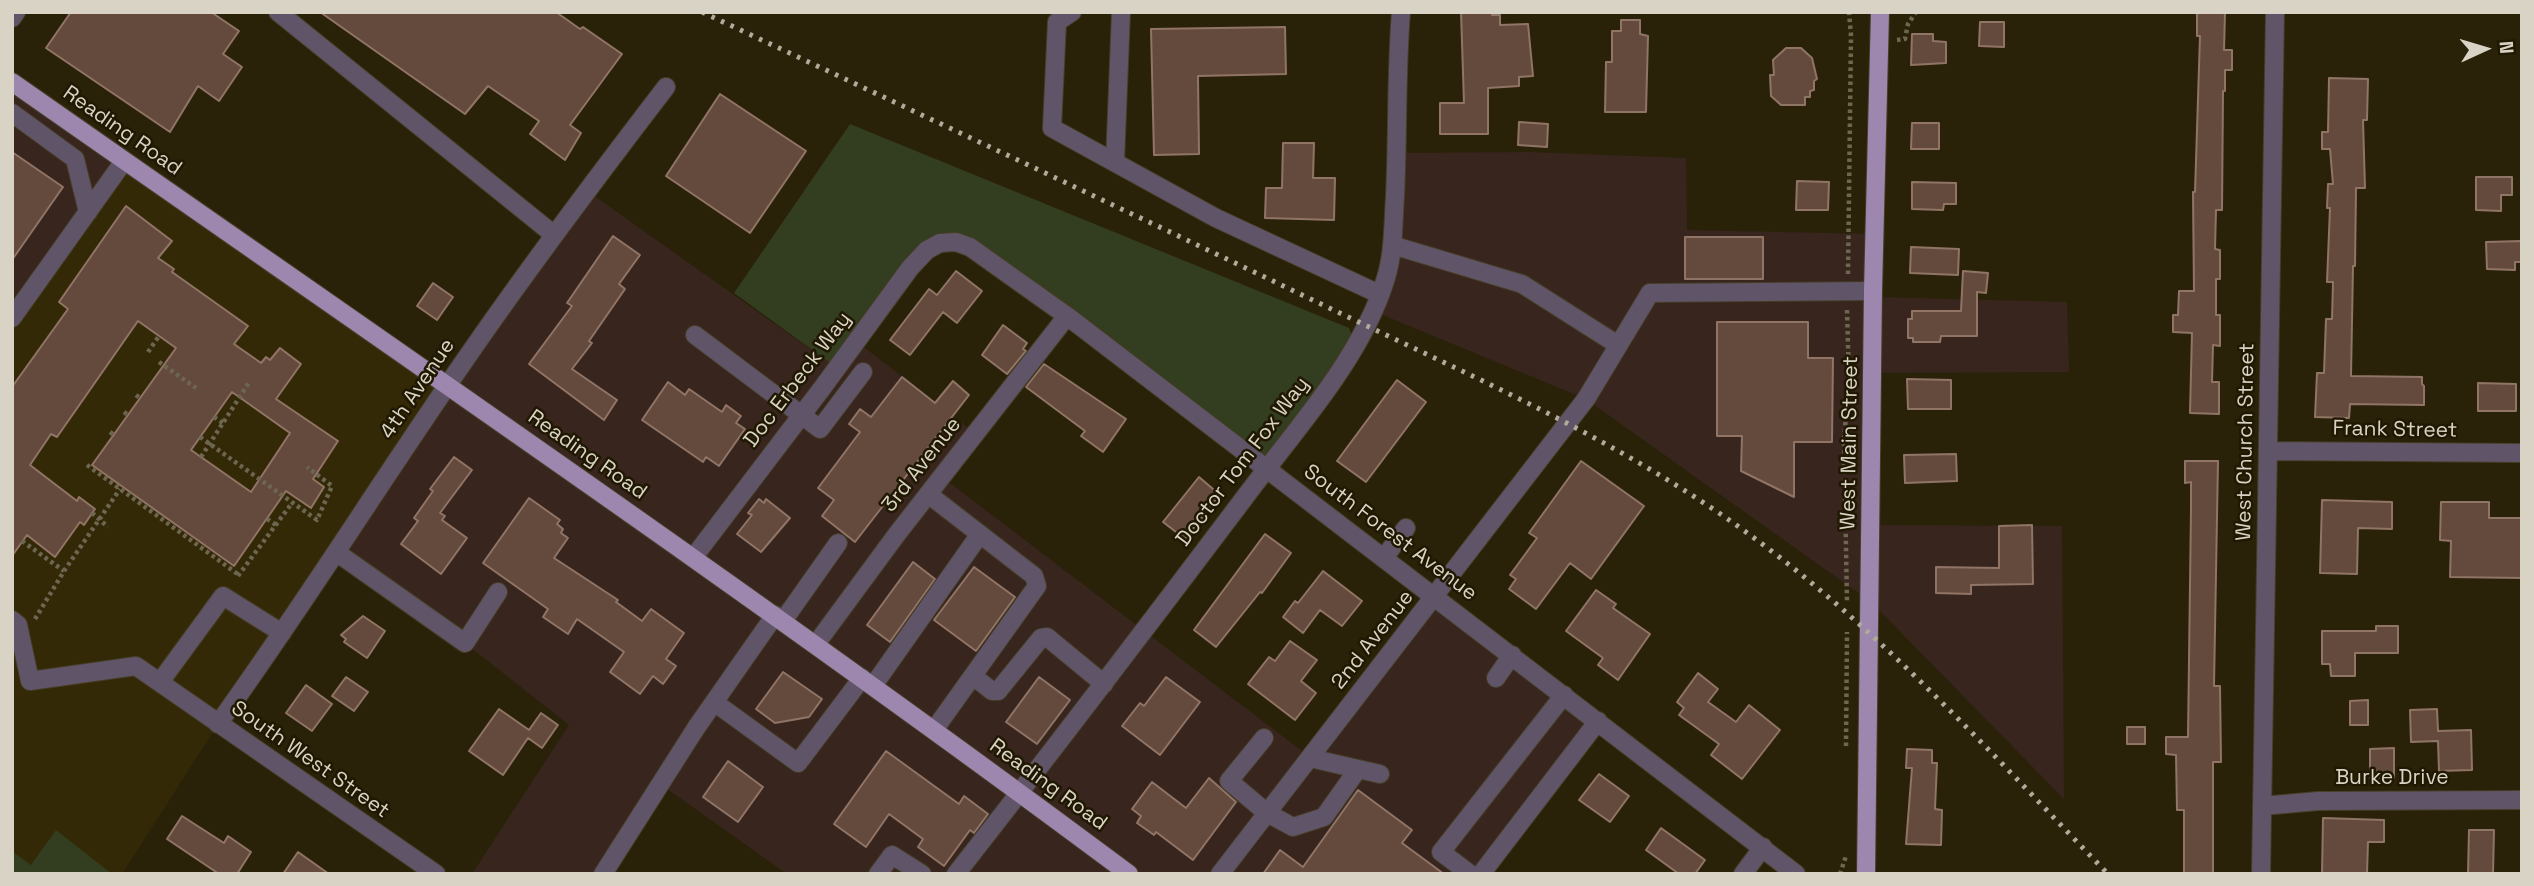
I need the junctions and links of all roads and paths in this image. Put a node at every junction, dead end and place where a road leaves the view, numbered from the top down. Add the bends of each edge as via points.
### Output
1 (16, 12) edge
2 (278, 12) edge
3 (1072, 12) edge
4 (1121, 12) edge
5 (1401, 12) edge
6 (1849, 12) edge
7 (1880, 12) edge
8 (1916, 12) edge
9 (2275, 12) edge
10 (12, 18) edge
11 (1850, 36) junction
12 (1858, 37) dead end
13 (1905, 39) dead end
14 (12, 82) edge
15 (666, 87) dead end
16 (38, 100) junction
17 (18, 117) edge
18 (124, 161) junction
19 (1115, 162) junction
20 (88, 212) junction
21 (553, 234) junction
22 (949, 242) joint
23 (1392, 246) junction
24 (1874, 291) junction
25 (1847, 292) junction
26 (1379, 294) junction
27 (1067, 316) junction
28 (12, 318) edge
29 (695, 335) dead end
30 (159, 336) dead end
31 (1618, 345) junction
32 (148, 352) dead end
33 (159, 362) dead end
34 (863, 372) dead end
35 (250, 381) dead end
36 (448, 384) junction
37 (196, 388) dead end
38 (801, 415) junction
39 (214, 417) dead end
40 (223, 423) junction
41 (200, 436) dead end
42 (210, 443) junction
43 (2268, 451) junction
44 (2522, 453) edge
45 (201, 457) dead end
46 (87, 465) dead end
47 (307, 467) dead end
48 (1267, 468) junction
49 (120, 488) junction
50 (928, 494) junction
51 (292, 503) dead end
52 (92, 513) dead end
53 (100, 518) junction
54 (267, 519) dead end
55 (276, 525) junction
56 (108, 527) dead end
57 (1406, 528) dead end
58 (980, 534) junction
59 (22, 541) dead end
60 (838, 543) dead end
61 (336, 552) junction
62 (242, 555) dead end
63 (693, 558) junction
64 (1384, 558) junction
65 (249, 561) junction
66 (64, 571) junction
67 (239, 575) junction
68 (498, 592) dead end
69 (223, 596) junction
70 (1435, 597) junction
71 (1848, 613) dead end
72 (779, 618) junction
73 (12, 620) edge
74 (31, 626) dead end
75 (1847, 626) dead end
76 (282, 634) junction
77 (816, 644) junction
78 (1511, 655) junction
79 (973, 676) junction
80 (1496, 678) dead end
81 (1108, 679) junction
82 (160, 682) junction
83 (868, 682) junction
84 (1564, 695) junction
85 (714, 702) junction
86 (1598, 721) junction
87 (218, 724) junction
88 (934, 730) junction
89 (1264, 738) dead end
90 (1846, 755) dead end
91 (1310, 758) junction
92 (1358, 769) junction
93 (1380, 774) dead end
94 (1019, 792) junction
95 (2522, 800) edge
96 (2262, 806) junction
97 (1267, 813) junction
98 (1846, 843) dead end
99 (1763, 847) junction
100 (436, 874) edge
101 (603, 874) edge
102 (878, 874) edge
103 (922, 874) edge
104 (956, 874) edge
105 (1129, 874) edge
106 (1220, 874) edge
107 (1470, 874) edge
108 (1481, 874) edge
109 (1742, 874) edge
110 (1796, 874) edge
111 (1840, 874) edge
112 (1866, 874) edge
113 (2261, 874) edge

1 - 10 street
2 - 21 street
3 - 19 street via 1057,22 1052,128
4 - 19 street
5 - 23 street, Doctor Tom Fox Way
6 - 11 path
7 - 24 main road, West Main Street
8 - 13 path
9 - 43 street, West Church Street
11 - 12 path
11 - 25 path
14 - 16 main road, Reading Road
15 - 21 street, 4th Avenue
16 - 17 street
16 - 18 main road, Reading Road
17 - 20 street via 75,159
18 - 20 street
18 - 36 main road, Reading Road
19 - 26 street via 1216,218
20 - 28 street
21 - 36 street, 4th Avenue
22 - 27 street, South Forest Avenue via 970,247
22 - 38 street, Doc Erbeck Way via 927,250 910,268
23 - 26 street, Doctor Tom Fox Way
23 - 31 street via 1522,284
24 - 25 street
24 - 112 main road, West Main Street
25 - 31 street, 2nd Avenue via 1650,293
25 - 71 path
26 - 48 street, Doctor Tom Fox Way via 1356,345
27 - 48 street, South Forest Avenue
27 - 50 street, 3rd Avenue
29 - 38 street
30 - 32 path
31 - 70 street, 2nd Avenue via 1586,399
33 - 37 path
34 - 38 street via 820,429
35 - 40 path
36 - 61 street, 4th Avenue
36 - 63 main road, Reading Road
38 - 63 street, Doc Erbeck Way
39 - 40 path
40 - 42 path
41 - 42 path
42 - 45 path
42 - 47 path via 317,520 332,486
43 - 44 street, Frank Street
43 - 96 street, West Church Street
46 - 49 path
48 - 64 street, South Forest Avenue
48 - 81 street, Doctor Tom Fox Way
49 - 53 path
49 - 67 path
50 - 58 street
50 - 77 street, 3rd Avenue
51 - 55 path
52 - 53 path
53 - 56 path
53 - 66 path
54 - 55 path
55 - 65 path
57 - 64 street
58 - 79 street via 1034,576 1037,586
58 - 83 street
59 - 66 path
60 - 72 street
61 - 68 street via 465,643
61 - 76 street, 4th Avenue
62 - 65 path
63 - 72 main road, Reading Road
64 - 70 street, South Forest Avenue
65 - 67 path
66 - 74 path
67 - 69 path
69 - 76 street
69 - 82 street
70 - 78 street, South Forest Avenue
70 - 91 street, 2nd Avenue
72 - 77 main road, Reading Road
72 - 85 street
73 - 82 street, South West Street via 18,625 30,681 136,666
75 - 90 path
76 - 87 street, 4th Avenue
77 - 83 main road, Reading Road
78 - 80 street
78 - 84 street, South Forest Avenue
79 - 81 street via 998,691 1041,638 1047,637
79 - 88 street
81 - 94 street, Doctor Tom Fox Way
82 - 87 street, South West Street
83 - 85 street via 799,763
83 - 88 main road, Reading Road
84 - 86 street, South Forest Avenue
84 - 107 street via 1441,852
85 - 101 street
86 - 99 street, South Forest Avenue
86 - 108 street
87 - 100 street, South West Street
88 - 94 main road, Reading Road
89 - 97 street via 1228,781
91 - 92 street
91 - 97 street, 2nd Avenue
92 - 93 street
92 - 97 street via 1324,817 1293,827
94 - 104 street, Doctor Tom Fox Way
94 - 105 main road, Reading Road
95 - 96 street, Burke Drive via 2318,801
96 - 113 street, West Church Street
97 - 106 street, 2nd Avenue
98 - 111 path
99 - 109 street
99 - 110 street, South Forest Avenue
102 - 103 street via 892,855

